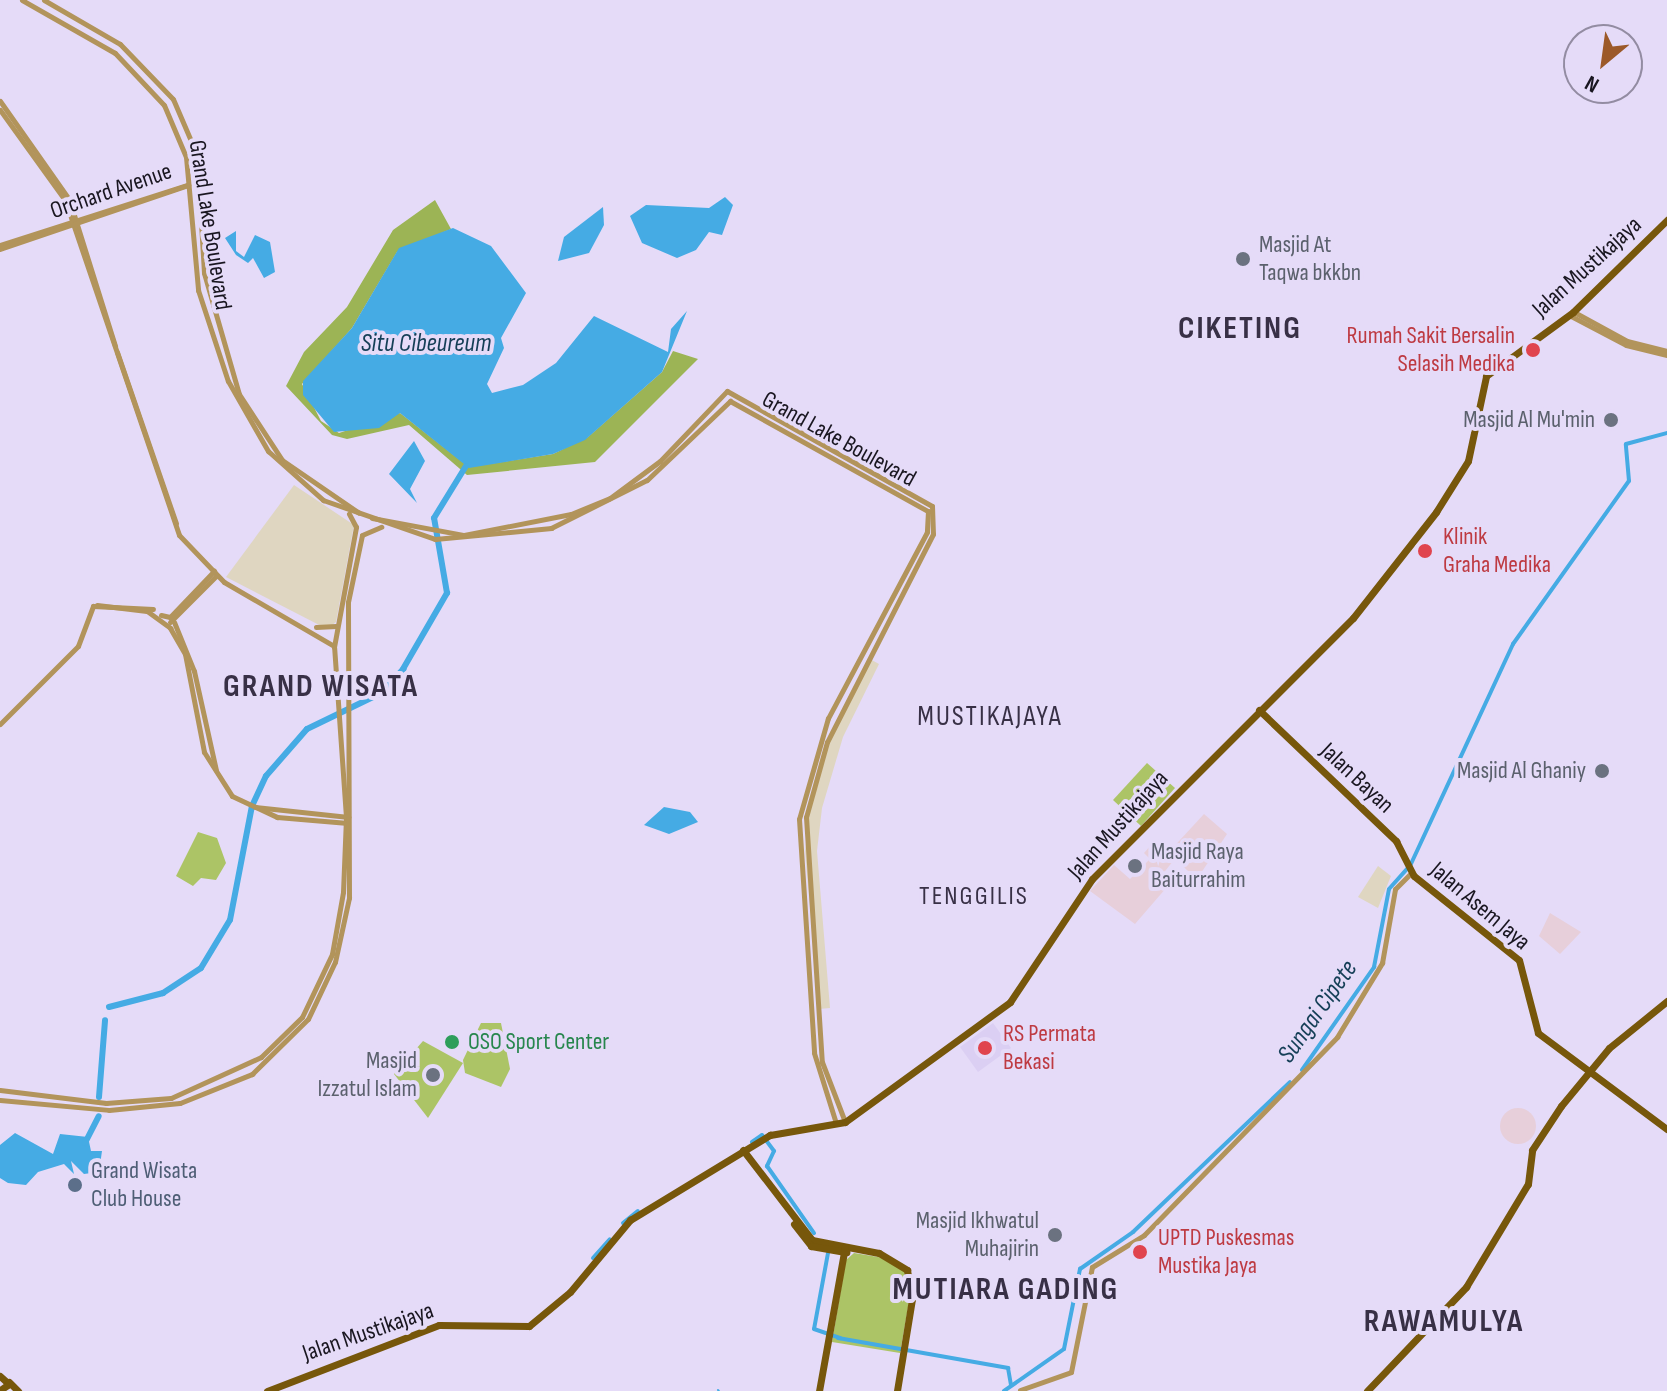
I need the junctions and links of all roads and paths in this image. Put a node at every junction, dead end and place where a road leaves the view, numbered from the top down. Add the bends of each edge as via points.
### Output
1 (22, 0) edge
2 (44, 0) edge
3 (0, 101) edge
4 (0, 110) edge
5 (188, 185) junction
6 (1667, 220) edge
7 (74, 222) junction
8 (0, 247) edge
9 (210, 302) junction
10 (202, 305) junction
11 (1571, 313) junction
12 (213, 331) junction
13 (1667, 353) edge
14 (757, 410) junction
15 (345, 511) junction
16 (386, 528) junction
17 (435, 536) junction
18 (447, 537) junction
19 (359, 547) junction
20 (915, 560) junction
21 (349, 563) junction
22 (218, 575) junction
23 (97, 605) junction
24 (166, 622) junction
25 (174, 622) junction
26 (337, 626) junction
27 (334, 647) junction
28 (840, 692) junction
29 (848, 695) junction
30 (1259, 710) junction
31 (341, 716) junction
32 (1248, 719) junction
33 (1264, 721) junction
34 (0, 724) edge
35 (812, 776) junction
36 (248, 805) junction
37 (350, 819) junction
38 (1409, 868) junction
39 (1667, 1001) edge
40 (1586, 1072) junction
41 (826, 1088) junction
42 (0, 1090) edge
43 (0, 1100) edge
44 (845, 1122) junction
45 (837, 1126) junction
46 (1667, 1129) edge
47 (743, 1150) junction
48 (845, 1250) junction
49 (0, 1376) edge
50 (13, 1388) edge
51 (1019, 1390) edge
52 (3, 1391) edge
53 (267, 1391) edge
54 (819, 1391) edge
55 (897, 1391) edge
56 (1367, 1391) edge

1 - 5 street, Grand Lake Boulevard via 101,43 143,78 179,133
2 - 9 street, Grand Lake Boulevard via 139,58 180,112 197,155
3 - 7 street via 56,173
4 - 7 street via 51,175
5 - 7 street, Orchard Avenue
5 - 10 street, Grand Lake Boulevard
6 - 11 main road, Jalan Mustikajaya
7 - 8 street, Orchard Avenue
7 - 22 street via 176,523
7 - 22 street via 173,524
9 - 10 street
9 - 12 street, Grand Lake Boulevard
10 - 12 street, Grand Lake Boulevard
11 - 13 street
11 - 30 main road, Jalan Mustikajaya via 1486,376 1474,444 1451,492 1353,618
12 - 15 street, Grand Lake Boulevard via 239,407 268,451 304,488
12 - 17 street, Grand Lake Boulevard via 248,411 294,471 361,514
14 - 18 street, Grand Lake Boulevard via 724,402 663,468 573,520 514,536
14 - 18 street, Grand Lake Boulevard via 722,392 660,461 610,498 525,528
14 - 20 street, Grand Lake Boulevard via 935,513
15 - 16 street, Grand Lake Boulevard
15 - 21 street via 356,522
16 - 17 street, Grand Lake Boulevard
16 - 19 street via 366,529
17 - 18 street, Grand Lake Boulevard
19 - 21 street via 363,522
19 - 31 street via 346,630
20 - 28 street, Grand Lake Boulevard
20 - 29 street, Grand Lake Boulevard
21 - 26 street
22 - 23 street via 168,618 140,606
22 - 25 street
22 - 26 street via 321,629
22 - 27 street
23 - 24 street via 147,611
23 - 34 street via 77,647
24 - 25 street
24 - 36 street via 185,654 209,764
25 - 36 street via 194,671 215,769
26 - 27 street
27 - 31 street
28 - 29 street
28 - 35 street, Grand Lake Boulevard
29 - 35 street, Grand Lake Boulevard
30 - 32 main road, Jalan Mustikajaya
30 - 33 main road, Jalan Bayan
31 - 37 street
32 - 33 main road
32 - 44 main road, Jalan Mustikajaya via 1092,879 1019,994
33 - 38 main road, Jalan Bayan via 1396,841
35 - 41 street, Grand Lake Boulevard via 804,873
36 - 37 street
37 - 42 street via 343,892 324,976 302,1017 261,1057 217,1083 169,1099 106,1103
37 - 43 street via 335,962 308,1019 267,1063 205,1096 153,1109
38 - 40 main road, Jalan Asem Jaya via 1519,960 1532,1026
38 - 51 street via 1395,889 1382,963 1322,1057 1144,1235 1092,1267 1068,1374
39 - 40 main road
40 - 46 main road, Jalan Asem Jaya
40 - 56 main road via 1535,1144 1528,1184 1466,1287
41 - 44 street, Grand Lake Boulevard
41 - 45 street, Grand Lake Boulevard
44 - 45 main road, Jalan Mustikajaya
45 - 47 main road, Jalan Mustikajaya via 764,1138
47 - 48 main road via 806,1242
47 - 53 main road, Jalan Mustikajaya via 630,1220 570,1292 529,1326 439,1325
48 - 54 main road
48 - 55 main road via 894,1259 909,1273
49 - 50 main road
50 - 52 main road

